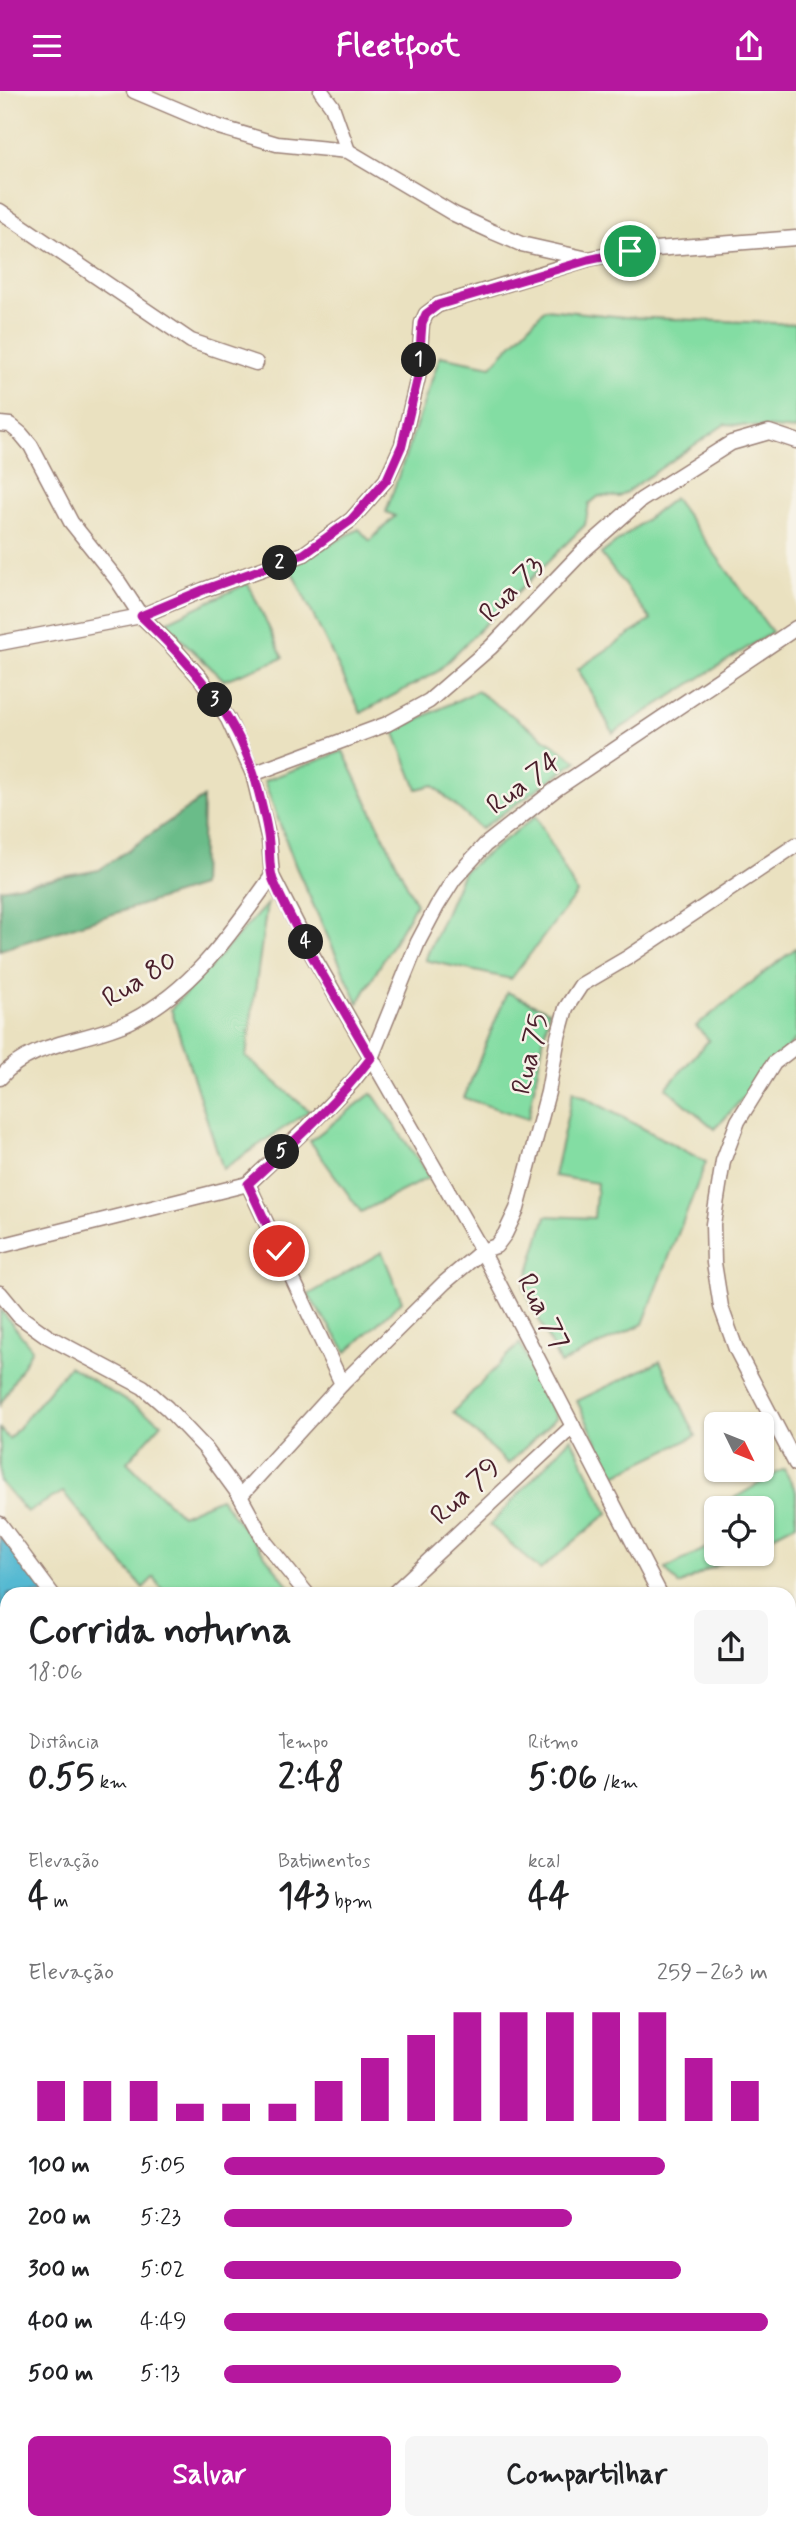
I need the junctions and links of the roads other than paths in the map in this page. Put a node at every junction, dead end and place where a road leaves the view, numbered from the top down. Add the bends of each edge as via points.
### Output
1 (134, 91) edge
2 (321, 91) edge
3 (348, 151) junction
4 (0, 211) edge
5 (796, 238) edge
6 (588, 260) junction
7 (256, 363) dead end
8 (0, 424) edge
9 (796, 441) edge
10 (141, 616) junction
11 (796, 628) edge
12 (0, 643) edge
13 (253, 774) junction
14 (796, 845) edge
15 (272, 876) junction
16 (796, 1046) edge
17 (371, 1058) junction
18 (0, 1078) edge
19 (248, 1184) junction
20 (0, 1246) edge
21 (482, 1251) junction
22 (0, 1293) edge
23 (342, 1384) junction
24 (573, 1426) junction
25 (796, 1464) edge
26 (240, 1496) junction
27 (0, 1524) edge
28 (47, 1587) edge
29 (301, 1587) edge
30 (400, 1587) edge
31 (655, 1587) edge

1 - 3 street via 219,127 277,144
2 - 3 street via 332,106
3 - 6 street via 493,232
4 - 7 street via 191,341
5 - 6 street via 630,251
6 - 10 street via 438,305 426,314 402,445 387,479 351,520 304,554
8 - 10 street via 9,425 31,446 71,522
9 - 13 street, Rua 73 via 769,432 731,443 641,501 429,701 387,724
10 - 12 street
10 - 13 street via 201,679 228,719
11 - 17 street, Rua 74 via 556,789 485,845 437,906
13 - 15 street via 269,840
14 - 21 street, Rua 75 via 581,985 566,1008 517,1209 496,1246
15 - 17 street
15 - 18 street, Rua 80 via 202,968 173,995 130,1021 40,1050
16 - 25 street via 774,1063 738,1121 721,1170 713,1224 721,1307 736,1349
17 - 19 street, Rua 74
17 - 21 street, Rua 77
19 - 20 street
19 - 23 street
21 - 23 street
21 - 24 street, Rua 77
22 - 26 street via 47,1336 143,1387 205,1448
23 - 26 street
24 - 30 street, Rua 79
24 - 31 street, Rua 77
26 - 29 street via 265,1542
27 - 28 street

